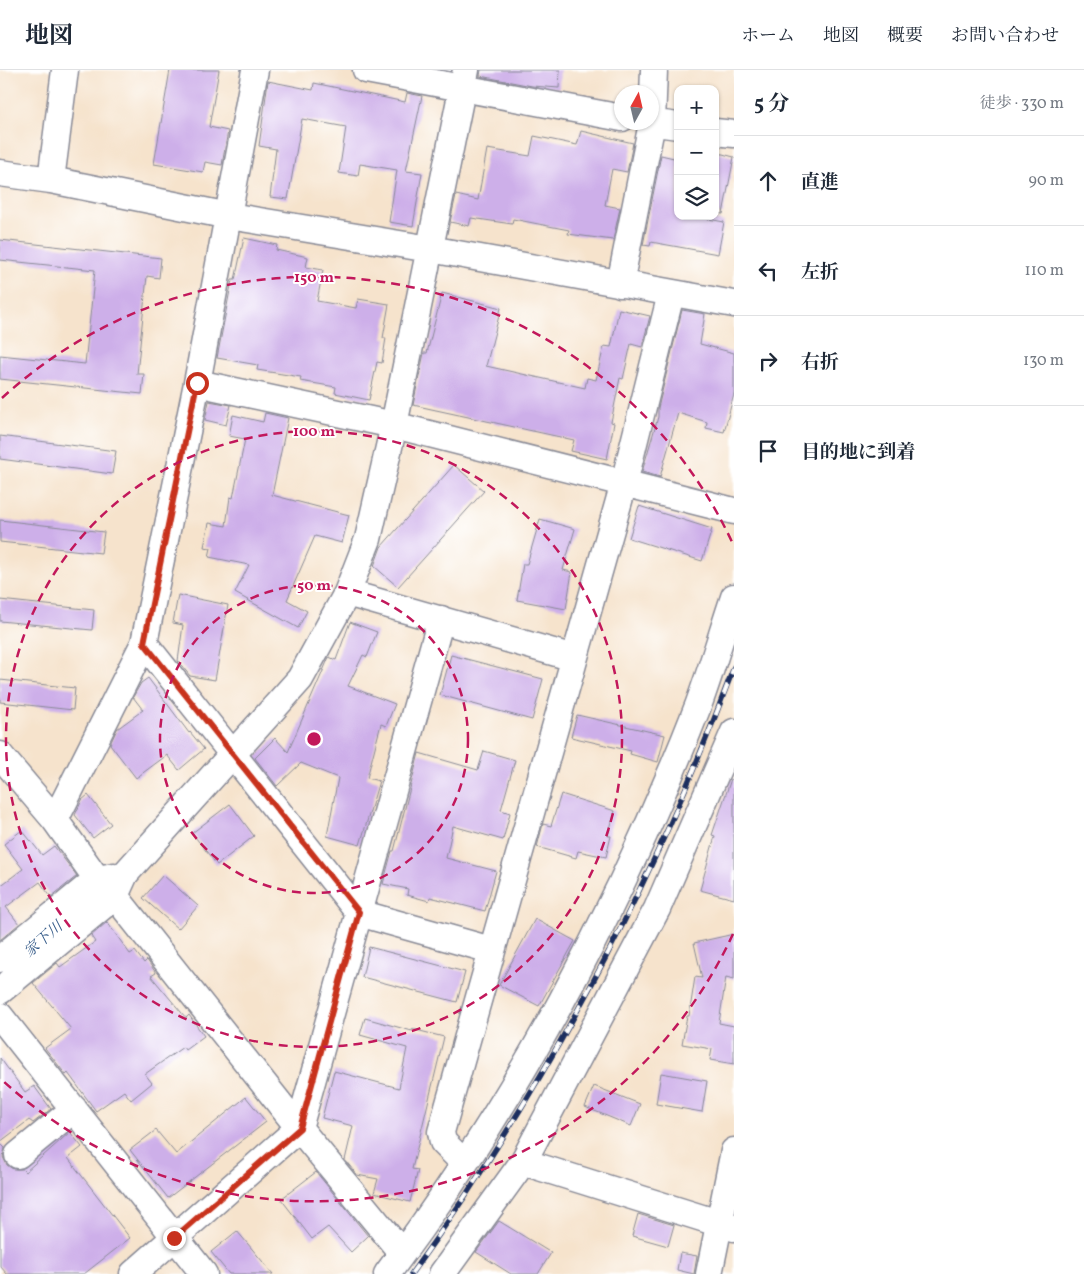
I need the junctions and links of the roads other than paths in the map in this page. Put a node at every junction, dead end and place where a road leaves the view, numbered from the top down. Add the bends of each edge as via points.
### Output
1 (65, 70) edge
2 (255, 70) edge
3 (366, 70) edge
4 (654, 70) edge
5 (464, 80) edge
6 (653, 85) edge
7 (614, 116) edge
8 (659, 124) edge
9 (674, 126) edge
10 (650, 130) edge
11 (719, 132) edge
12 (734, 134) edge
13 (0, 173) edge
14 (51, 180) junction
15 (228, 216) junction
16 (430, 249) junction
17 (620, 284) junction
18 (671, 294) junction
19 (734, 304) edge
20 (197, 383) junction
21 (394, 425) junction
22 (624, 483) junction
23 (734, 512) edge
24 (347, 592) junction
25 (734, 597) edge
26 (441, 618) junction
27 (144, 643) junction
28 (574, 658) junction
29 (734, 732) edge
30 (0, 755) edge
31 (232, 755) junction
32 (55, 820) junction
33 (112, 883) junction
34 (359, 912) junction
35 (491, 950) junction
36 (0, 959) edge
37 (0, 990) edge
38 (0, 1016) edge
39 (74, 1109) junction
40 (300, 1128) junction
41 (734, 1151) edge
42 (18, 1155) dead end
43 (464, 1162) junction
44 (523, 1162) junction
45 (727, 1226) edge
46 (174, 1238) junction
47 (402, 1254) junction
48 (133, 1274) edge
49 (204, 1274) edge
50 (386, 1274) edge
51 (442, 1274) edge
52 (709, 1274) edge

1 - 14 street
2 - 15 street
3 - 5 street
4 - 6 street
5 - 7 street
5 - 16 street
8 - 9 street
10 - 17 street
11 - 12 street
13 - 14 street
14 - 15 street
15 - 16 street
15 - 20 street
16 - 17 street
16 - 21 street
17 - 18 street
18 - 19 street
18 - 22 street
20 - 21 street
20 - 27 street
21 - 22 street
21 - 24 street via 368,539
22 - 23 street
22 - 28 street
24 - 26 street
24 - 31 street via 300,679
25 - 43 street via 698,705 642,839 573,979
26 - 28 street
26 - 34 street
27 - 31 street
27 - 32 street
28 - 35 street
29 - 44 street via 657,908
30 - 32 street
31 - 33 street
31 - 34 street
32 - 33 street
33 - 36 street
33 - 37 street
33 - 40 street
34 - 35 street
34 - 40 street
35 - 43 street via 441,1132 443,1142
38 - 39 street
39 - 42 street
39 - 46 street
40 - 46 street
40 - 47 street
41 - 45 street
43 - 47 street
44 - 45 street
44 - 51 street
45 - 52 street
46 - 48 street
46 - 49 street
47 - 50 street

